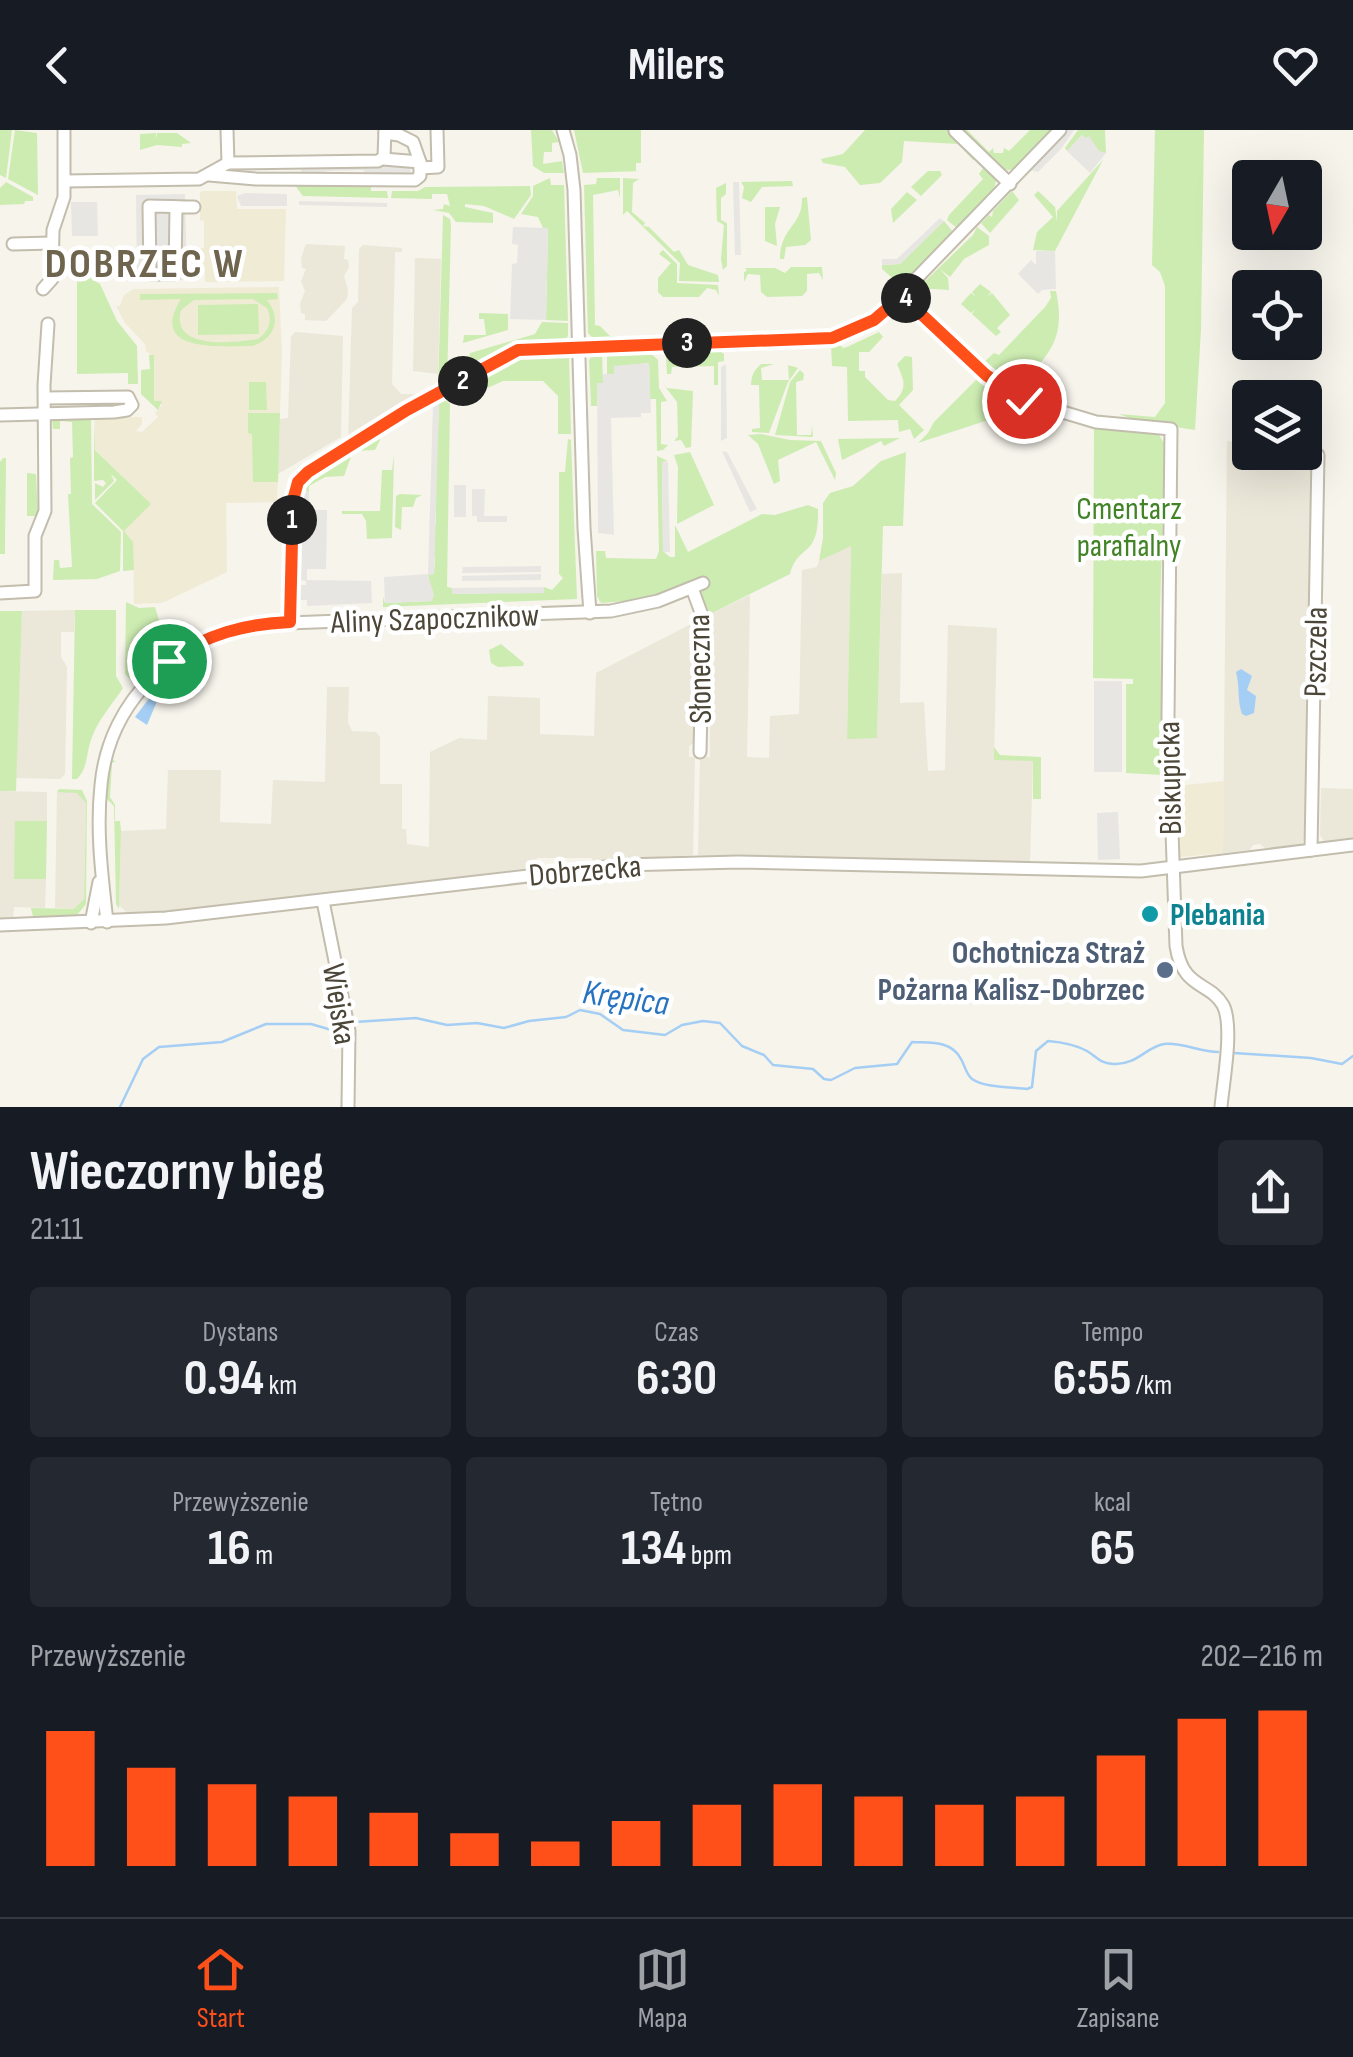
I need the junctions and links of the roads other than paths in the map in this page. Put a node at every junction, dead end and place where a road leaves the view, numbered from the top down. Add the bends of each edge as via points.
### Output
1 (64, 130) edge
2 (227, 130) edge
3 (437, 130) edge
4 (563, 130) edge
5 (1060, 130) edge
6 (385, 131) edge
7 (955, 131) edge
8 (383, 159) junction
9 (228, 163) junction
10 (247, 163) junction
11 (290, 163) junction
12 (420, 165) junction
13 (209, 175) junction
14 (247, 177) junction
15 (65, 180) junction
16 (290, 180) junction
17 (1010, 184) junction
18 (176, 207) junction
19 (194, 207) dead end
20 (52, 243) junction
21 (13, 244) dead end
22 (43, 289) dead end
23 (902, 296) junction
24 (48, 324) dead end
25 (578, 345) junction
26 (45, 398) junction
27 (44, 414) junction
28 (0, 415) edge
29 (1318, 470) edge
30 (697, 585) joint
31 (0, 593) edge
32 (590, 612) junction
33 (290, 622) junction
34 (700, 752) dead end
35 (1353, 845) edge
36 (1311, 850) junction
37 (1172, 867) junction
38 (100, 878) junction
39 (323, 901) junction
40 (106, 922) junction
41 (91, 923) junction
42 (0, 925) edge
43 (348, 1107) edge
44 (1221, 1107) edge

1 - 15 street
2 - 9 street
3 - 12 street via 438,168
4 - 25 street via 574,181
5 - 17 street
6 - 8 street
6 - 12 street via 413,142
7 - 17 street
8 - 11 street
8 - 12 street
9 - 10 street
9 - 13 street
10 - 11 street
10 - 14 street
11 - 16 street
12 - 16 street via 415,180
13 - 14 street
13 - 15 street
14 - 16 street
15 - 20 street
17 - 23 street
18 - 18 street via 150,206 150,274 175,274
18 - 19 street
20 - 21 street
20 - 22 street via 52,279
23 - 25 street via 874,320 832,338
23 - 37 street, Biskupicka via 1019,399 1096,422 1171,428
24 - 26 street
25 - 32 street
25 - 33 street via 509,352 302,477 293,500
26 - 27 street
26 - 27 street via 132,402 114,412
27 - 28 street
27 - 31 street via 45,511 35,536 34,591
29 - 36 street, Pszczela
30 - 32 street, Aliny Szapocznikow via 648,604
30 - 34 street, Słoneczna via 703,618
32 - 33 street, Aliny Szapocznikow
33 - 38 street, Aliny Szapocznikow via 208,638 169,661 138,692 116,729 102,774
35 - 36 street, Dobrzecka
36 - 37 street, Dobrzecka
37 - 39 street, Dobrzecka via 662,863
37 - 44 street, Biskupicka via 1180,962 1226,1014
38 - 40 street, Aliny Szapocznikow
38 - 41 street, Aliny Szapocznikow
39 - 40 street, Dobrzecka
39 - 43 street, Wiejska via 349,1031
40 - 41 street, Dobrzecka
41 - 42 street, Dobrzecka

